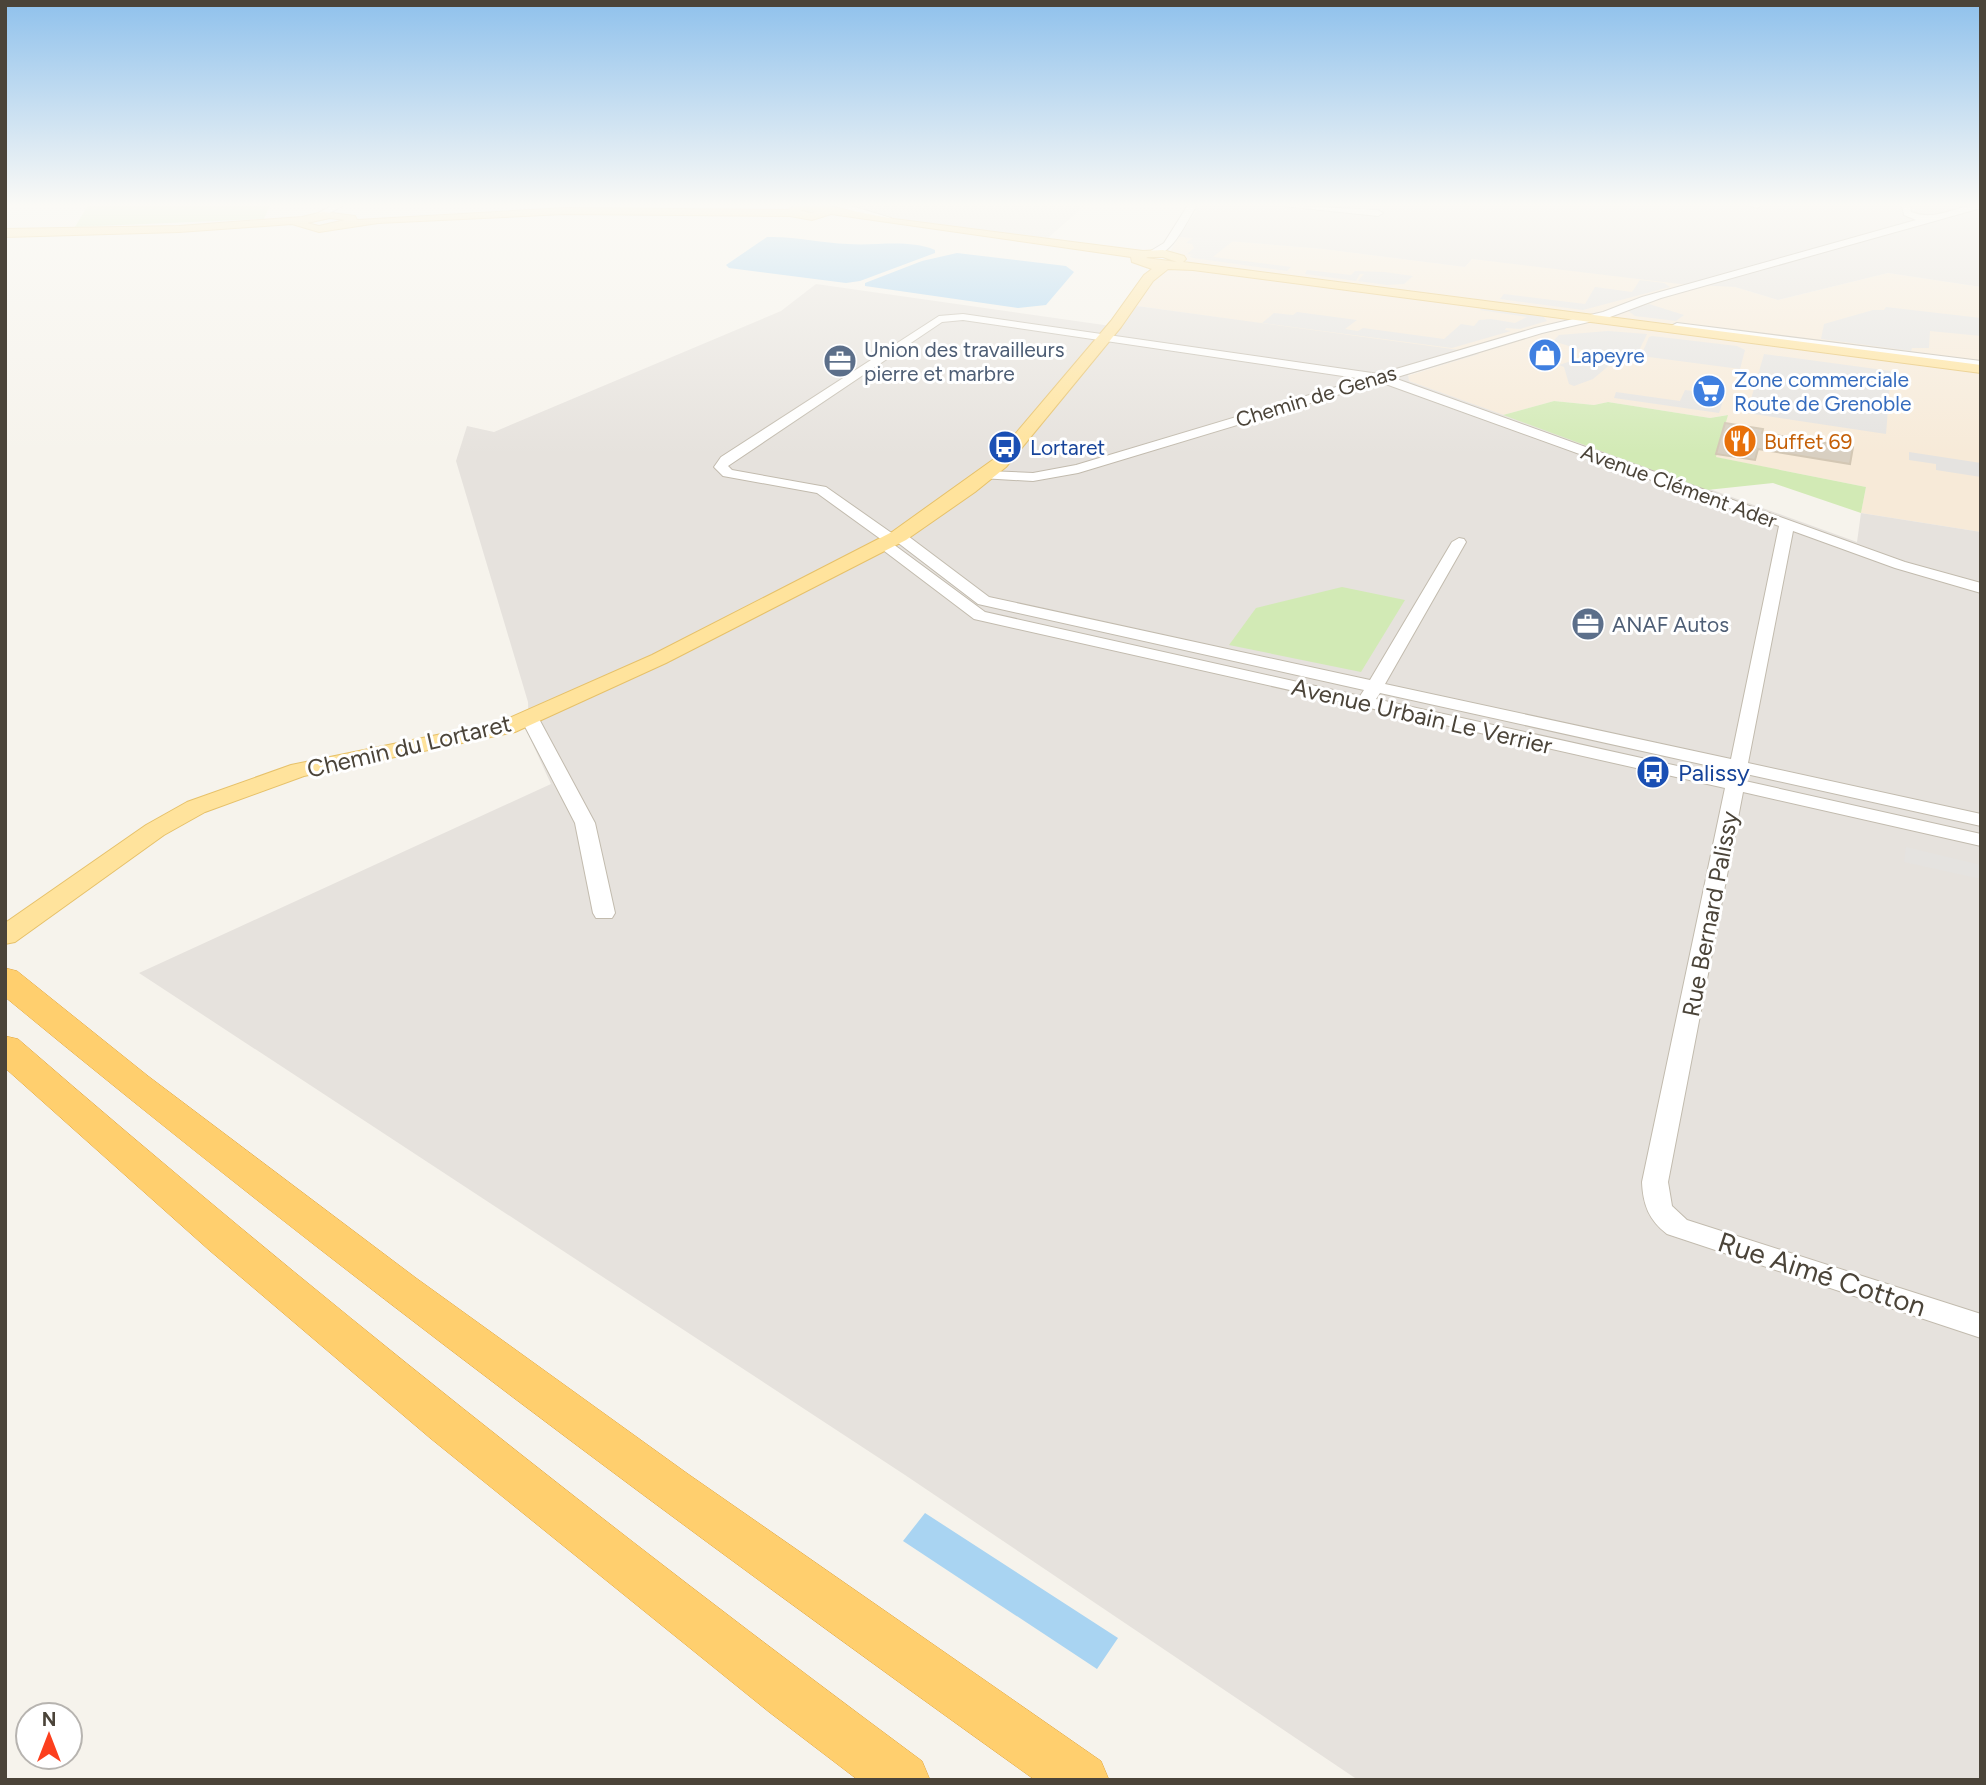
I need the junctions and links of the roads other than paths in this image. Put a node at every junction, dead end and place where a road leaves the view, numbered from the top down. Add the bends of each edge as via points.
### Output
1 (1131, 288) edge
2 (1388, 288) edge
3 (1685, 288) edge
4 (1657, 296) junction
5 (1587, 316) junction
6 (1104, 337) junction
7 (1981, 368) edge
8 (1380, 377) junction
9 (1000, 463) junction
10 (1093, 463) junction
11 (986, 475) junction
12 (969, 488) joint
13 (1787, 525) junction
14 (891, 540) junction
15 (1459, 542) dead end
16 (1981, 589) edge
17 (1375, 686) junction
18 (1365, 703) junction
19 (528, 717) junction
20 (1737, 776) junction
21 (1981, 820) edge
22 (1981, 840) edge
23 (604, 913) dead end
24 (5, 936) edge
25 (5, 979) edge
26 (5, 1048) edge
27 (1665, 1218) joint
28 (1981, 1326) edge
29 (903, 1780) edge
30 (1082, 1780) edge

1 - 6 main road
2 - 5 main road
3 - 4 street, Chemin de Genas
4 - 5 street, Chemin de Genas
4 - 5 street, Chemin de Genas
5 - 7 main road
5 - 7 main road
5 - 8 street, Chemin de Genas
6 - 8 street
6 - 9 main road
6 - 14 street via 963,317 939,319 726,460 722,467 728,473 821,490
8 - 10 street, Chemin de Genas
8 - 13 street, Avenue Clément Ader
9 - 10 street, Chemin de Genas via 1052,470
9 - 11 main road
10 - 11 street, Chemin de Genas via 1047,475
11 - 12 main road
12 - 14 main road, Chemin du Lortaret
13 - 16 street, Avenue Clément Ader
13 - 20 street, Rue Bernard Palissy
14 - 17 street, Avenue Urbain Le Verrier via 984,601
14 - 18 street, Avenue Urbain Le Verrier via 980,616
14 - 19 main road, Chemin du Lortaret via 659,659
15 - 17 street
17 - 18 street
17 - 20 street, Avenue Urbain Le Verrier
18 - 20 street, Avenue Urbain Le Verrier
19 - 23 street via 585,823
19 - 24 main road, Chemin du Lortaret via 474,735 311,768 196,807 155,830
20 - 21 street, Avenue Urbain Le Verrier
20 - 22 street, Avenue Urbain Le Verrier
20 - 27 street, Rue Bernard Palissy via 1655,1182 1656,1206
25 - 30 highway via 312,1224 840,1610
26 - 29 highway via 136,1166 445,1424
27 - 28 street, Rue Aimé Cotton via 1677,1227

